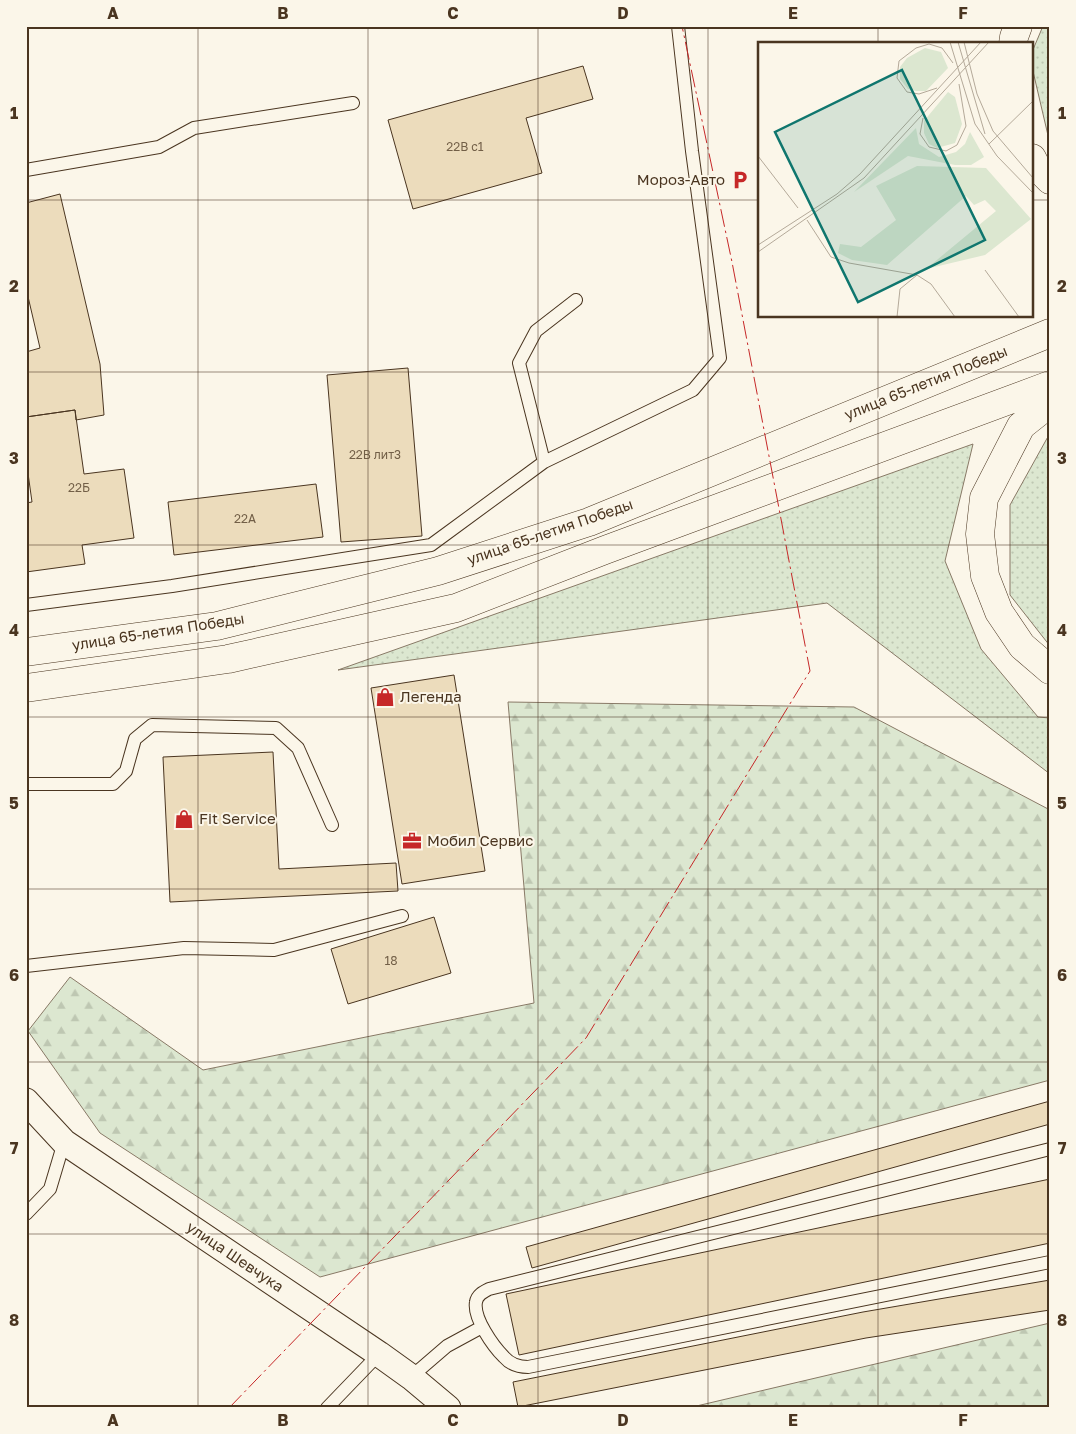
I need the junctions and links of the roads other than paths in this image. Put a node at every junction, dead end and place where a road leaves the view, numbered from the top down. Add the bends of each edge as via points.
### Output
1 (678, 26) edge
2 (1018, 26) edge
3 (1013, 42) edge
4 (353, 103) dead end
5 (1034, 162) edge
6 (26, 170) edge
7 (1050, 180) edge
8 (576, 300) dead end
9 (1050, 333) edge
10 (1050, 385) edge
11 (1050, 403) edge
12 (544, 462) junction
13 (26, 605) edge
14 (26, 652) edge
15 (1050, 670) edge
16 (26, 688) edge
17 (26, 784) edge
18 (332, 825) dead end
19 (402, 916) dead end
20 (26, 966) edge
21 (26, 1101) edge
22 (64, 1142) junction
23 (1050, 1149) edge
24 (26, 1214) edge
25 (1050, 1262) edge
26 (482, 1327) junction
27 (379, 1354) junction
28 (411, 1377) junction
29 (327, 1408) edge
30 (448, 1408) edge

1 - 12 lane via 720,358 693,390
2 - 3 main road
4 - 6 lane via 194,128 159,147
5 - 7 main road
8 - 12 lane via 536,331 519,363
9 - 14 main road, улица 65-летия Победы via 589,522 438,571 217,626
10 - 16 main road via 456,608 228,658
11 - 15 main road via 1021,426 984,498 980,534 986,576 999,612 1022,646
12 - 13 lane via 431,545 172,586
17 - 18 lane via 113,784 126,771 135,739 152,725 276,728 298,748
19 - 20 lane via 274,950 184,948
21 - 22 street, улица Шевчука
22 - 24 lane via 50,1189
22 - 27 street, улица Шевчука
23 - 26 lane via 489,1289 480,1294 476,1302
25 - 26 lane via 528,1367 520,1367 504,1357
26 - 28 lane via 446,1346
27 - 28 street, улица Шевчука
27 - 29 lane
28 - 30 street, улица Шевчука

